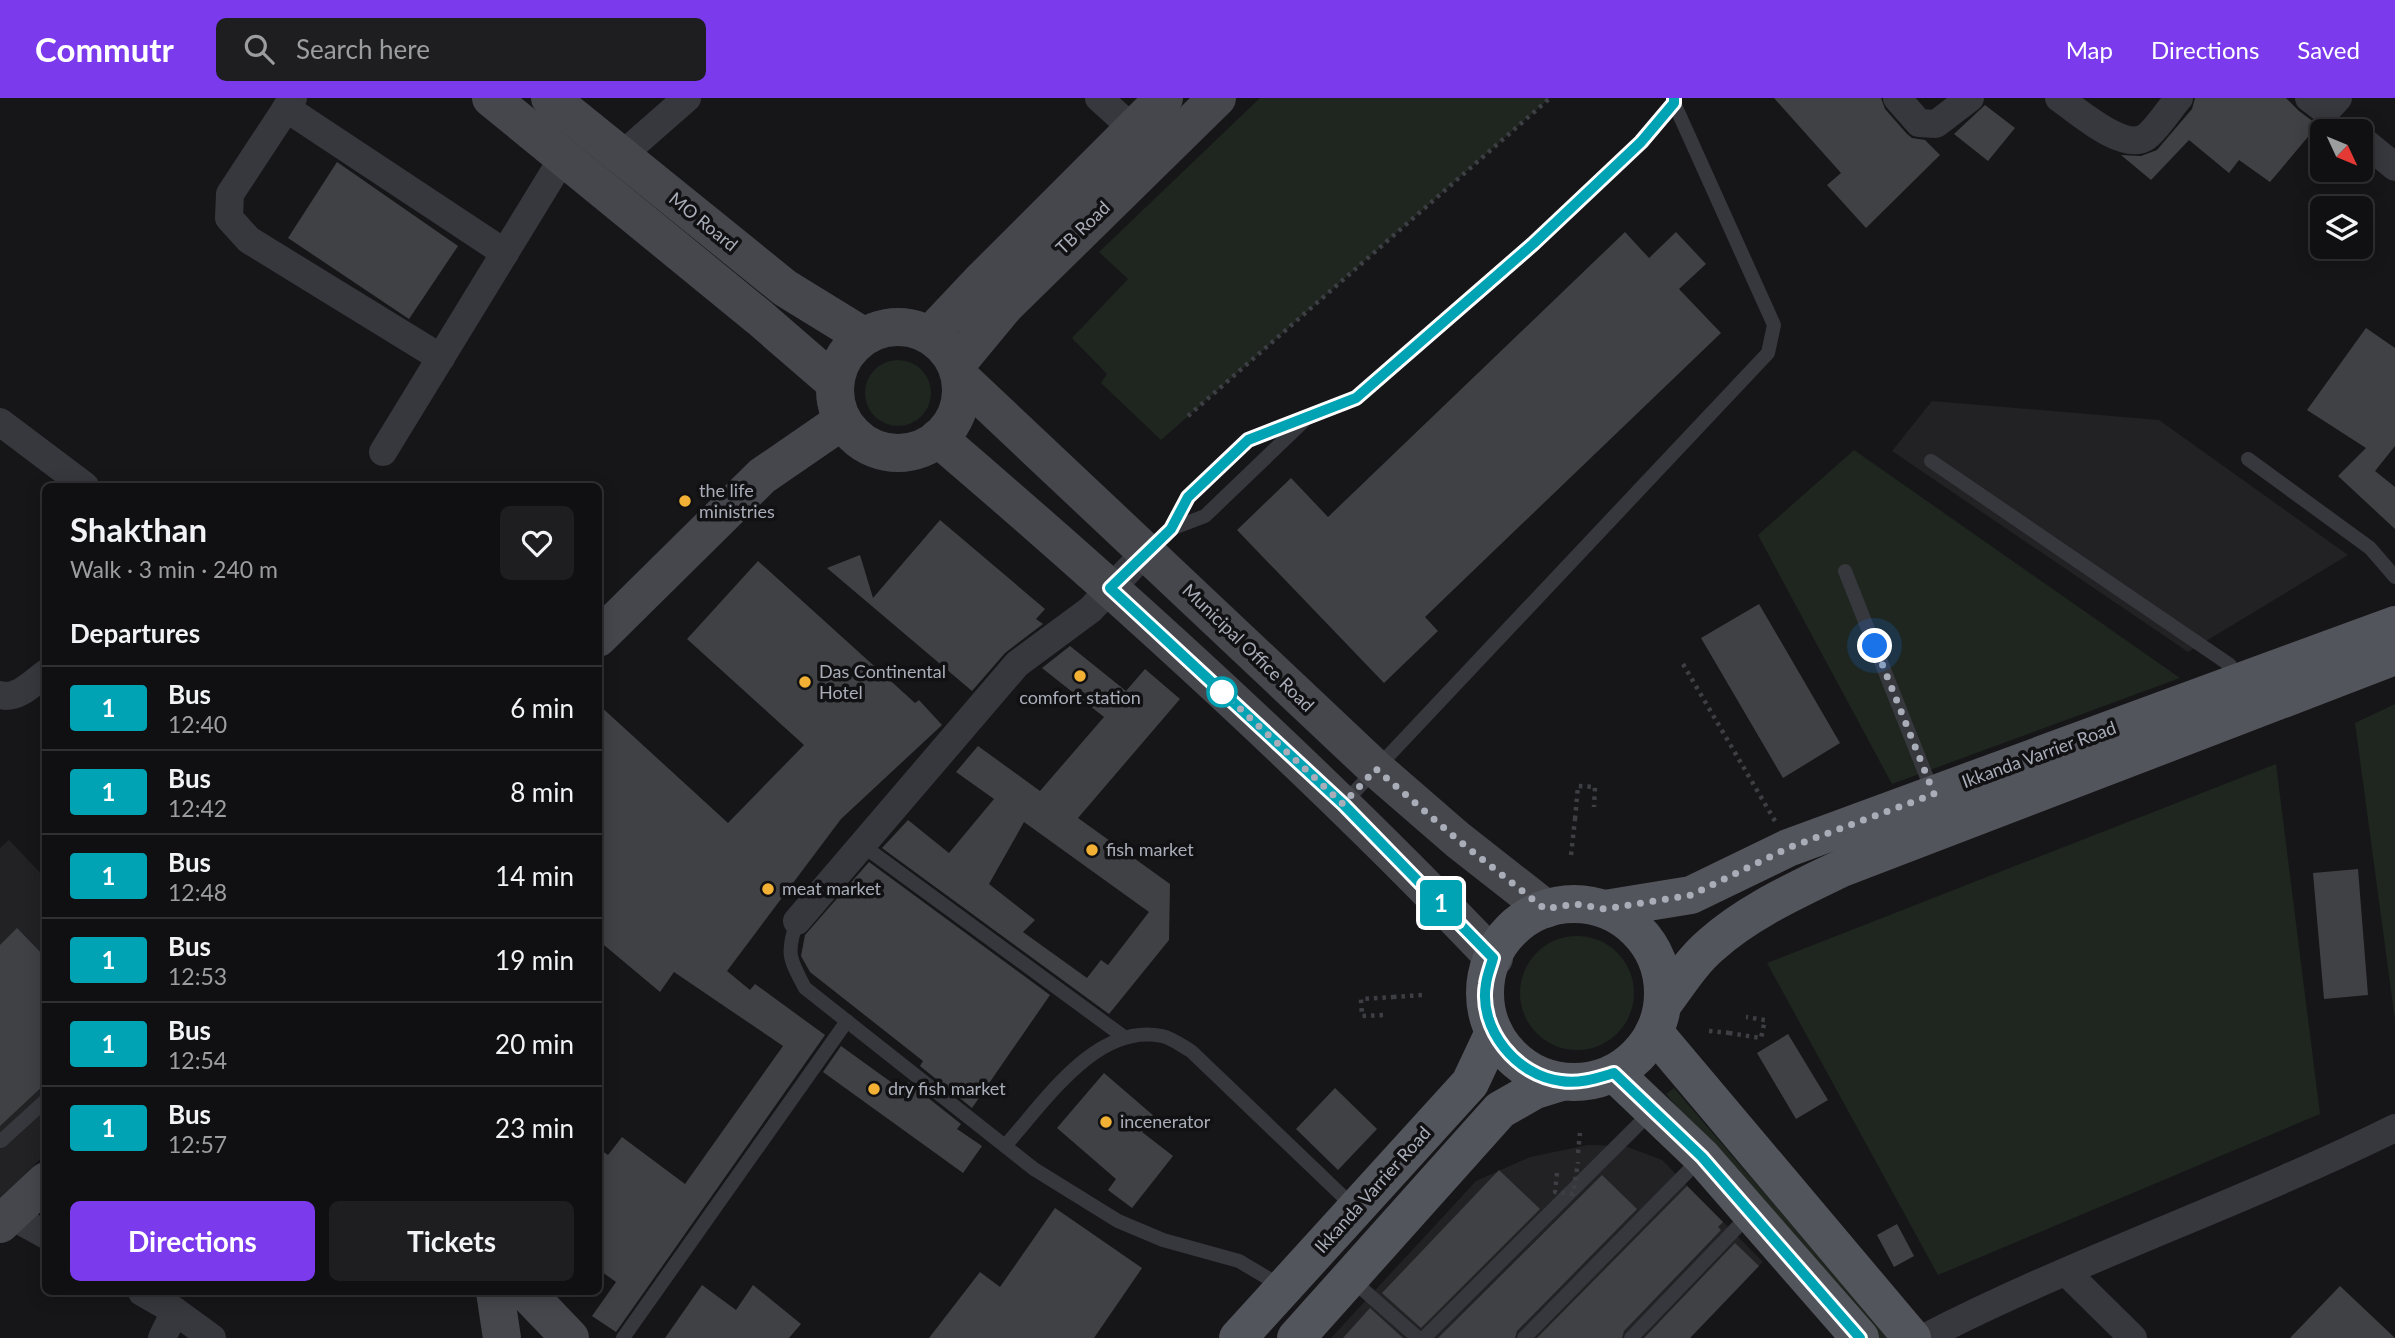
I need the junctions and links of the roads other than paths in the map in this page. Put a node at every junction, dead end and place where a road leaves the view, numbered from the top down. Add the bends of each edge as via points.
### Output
1 (491, 98) edge
2 (550, 98) edge
3 (687, 98) edge
4 (1099, 98) edge
5 (1164, 98) edge
6 (1217, 98) edge
7 (1897, 98) edge
8 (1970, 98) edge
9 (2059, 98) edge
10 (2179, 98) edge
11 (1674, 101) edge
12 (2324, 102) edge
13 (289, 103) edge
14 (2340, 119) edge
15 (1133, 129) junction
16 (2373, 149) edge
17 (622, 155) junction
18 (564, 156) junction
19 (2395, 167) edge
20 (505, 253) junction
21 (930, 335) junction
22 (863, 336) junction
23 (441, 358) junction
24 (958, 371) junction
25 (835, 383) junction
26 (1309, 416) junction
27 (842, 421) junction
28 (0, 422) edge
29 (938, 438) junction
30 (383, 452) dead end
31 (2248, 459) dead end
32 (1931, 461) dead end
33 (81, 483) edge
34 (1159, 540) junction
35 (1845, 571) dead end
36 (2395, 577) edge
37 (1110, 588) junction
38 (2395, 625) edge
39 (602, 634) edge
40 (2395, 656) edge
41 (2230, 665) dead end
42 (42, 676) edge
43 (0, 695) edge
44 (1376, 769) junction
45 (1934, 794) junction
46 (1343, 804) junction
47 (862, 845) junction
48 (1545, 909) junction
49 (1605, 909) junction
50 (797, 921) joint
51 (1493, 958) junction
52 (1659, 1018) junction
53 (847, 1021) junction
54 (1494, 1032) junction
55 (1124, 1037) junction
56 (1614, 1073) junction
57 (1561, 1082) junction
58 (42, 1104) edge
59 (1654, 1109) junction
60 (2395, 1128) edge
61 (0, 1140) edge
62 (1005, 1146) junction
63 (1702, 1157) junction
64 (42, 1185) edge
65 (1356, 1209) junction
66 (1751, 1213) junction
67 (5, 1219) edge
68 (42, 1233) edge
69 (2067, 1272) junction
70 (1350, 1278) junction
71 (1284, 1287) junction
72 (147, 1295) edge
73 (495, 1295) edge
74 (529, 1295) edge
75 (175, 1311) junction
76 (162, 1338) edge
77 (212, 1338) edge
78 (502, 1338) edge
79 (570, 1338) edge
80 (623, 1338) edge
81 (1238, 1338) edge
82 (1296, 1338) edge
83 (1418, 1338) edge
84 (1424, 1338) edge
85 (1524, 1338) edge
86 (1631, 1338) edge
87 (1860, 1338) edge
88 (1912, 1338) edge
89 (1924, 1338) edge
90 (2133, 1338) edge

1 - 18 main road
2 - 17 main road, MO Roard
3 - 17 street
4 - 15 street
5 - 15 main road
6 - 24 main road, TB Road via 1005,306
7 - 8 street via 1919,122 1936,124
9 - 10 street via 2115,137 2132,141 2146,137
11 - 26 lane via 1641,142 1533,244 1356,398
11 - 44 lane via 1774,325 1768,353
12 - 14 street
13 - 20 street
13 - 23 street via 230,194 229,219 249,240
15 - 21 main road
16 - 19 street
17 - 22 main road, MO Roard via 785,288
18 - 20 street
18 - 25 main road
20 - 23 street
21 - 22 main road via 897,326
21 - 24 main road via 946,348
22 - 25 main road via 839,364
23 - 30 street
24 - 29 main road via 958,410
24 - 34 main road, Municipal Office Road via 1034,449
25 - 27 main road via 835,403
26 - 34 lane via 1205,516
26 - 34 lane via 1248,440 1188,497
27 - 29 main road via 855,437 893,453 914,452
27 - 39 main road via 762,476
28 - 33 street
29 - 37 main road
31 - 36 lane via 2370,548
32 - 41 lane
34 - 37 street
34 - 44 main road, Municipal Office Road
35 - 45 lane
37 - 46 main road
37 - 47 street via 1090,610 1017,664
38 - 45 main road, Ikkanda Varrier Road
40 - 52 main road, Ikkanda Varrier Road via 1830,874 1743,920 1718,939 1690,968
42 - 43 street via 21,692
44 - 46 lane
44 - 48 main road, Municipal Office Road
45 - 49 main road, Ikkanda Varrier Road via 1788,848 1691,895
46 - 51 main road
47 - 50 street
47 - 55 lane
48 - 49 main road via 1575,904
48 - 51 main road via 1521,922 1501,942
49 - 52 main road via 1631,924 1651,946 1662,974
50 - 53 lane via 789,944 793,966 805,988
51 - 54 main road via 1485,985
52 - 56 main road via 1644,1049
52 - 88 main road
53 - 62 lane
53 - 80 lane
54 - 57 main road via 1510,1055 1533,1073
54 - 65 main road, Ikkanda Varrier Road via 1470,1083
55 - 62 lane via 1110,1041 1079,1063
55 - 65 lane via 1137,1033 1165,1036 1191,1051
56 - 57 main road via 1588,1081
56 - 59 main road
57 - 70 main road via 1535,1090 1500,1110
58 - 61 lane
59 - 63 main road
59 - 84 lane
60 - 69 street via 2316,1167
62 - 71 lane via 1034,1170 1118,1221 1163,1240 1239,1261
63 - 66 main road
63 - 85 lane
64 - 67 main road
65 - 71 main road, Ikkanda Varrier Road
66 - 86 lane
66 - 87 main road
67 - 68 street
69 - 89 street
69 - 90 street
70 - 82 main road
70 - 83 lane
71 - 81 main road, Ikkanda Varrier Road
72 - 75 street
73 - 78 main road
74 - 79 main road
75 - 76 street
75 - 77 street

